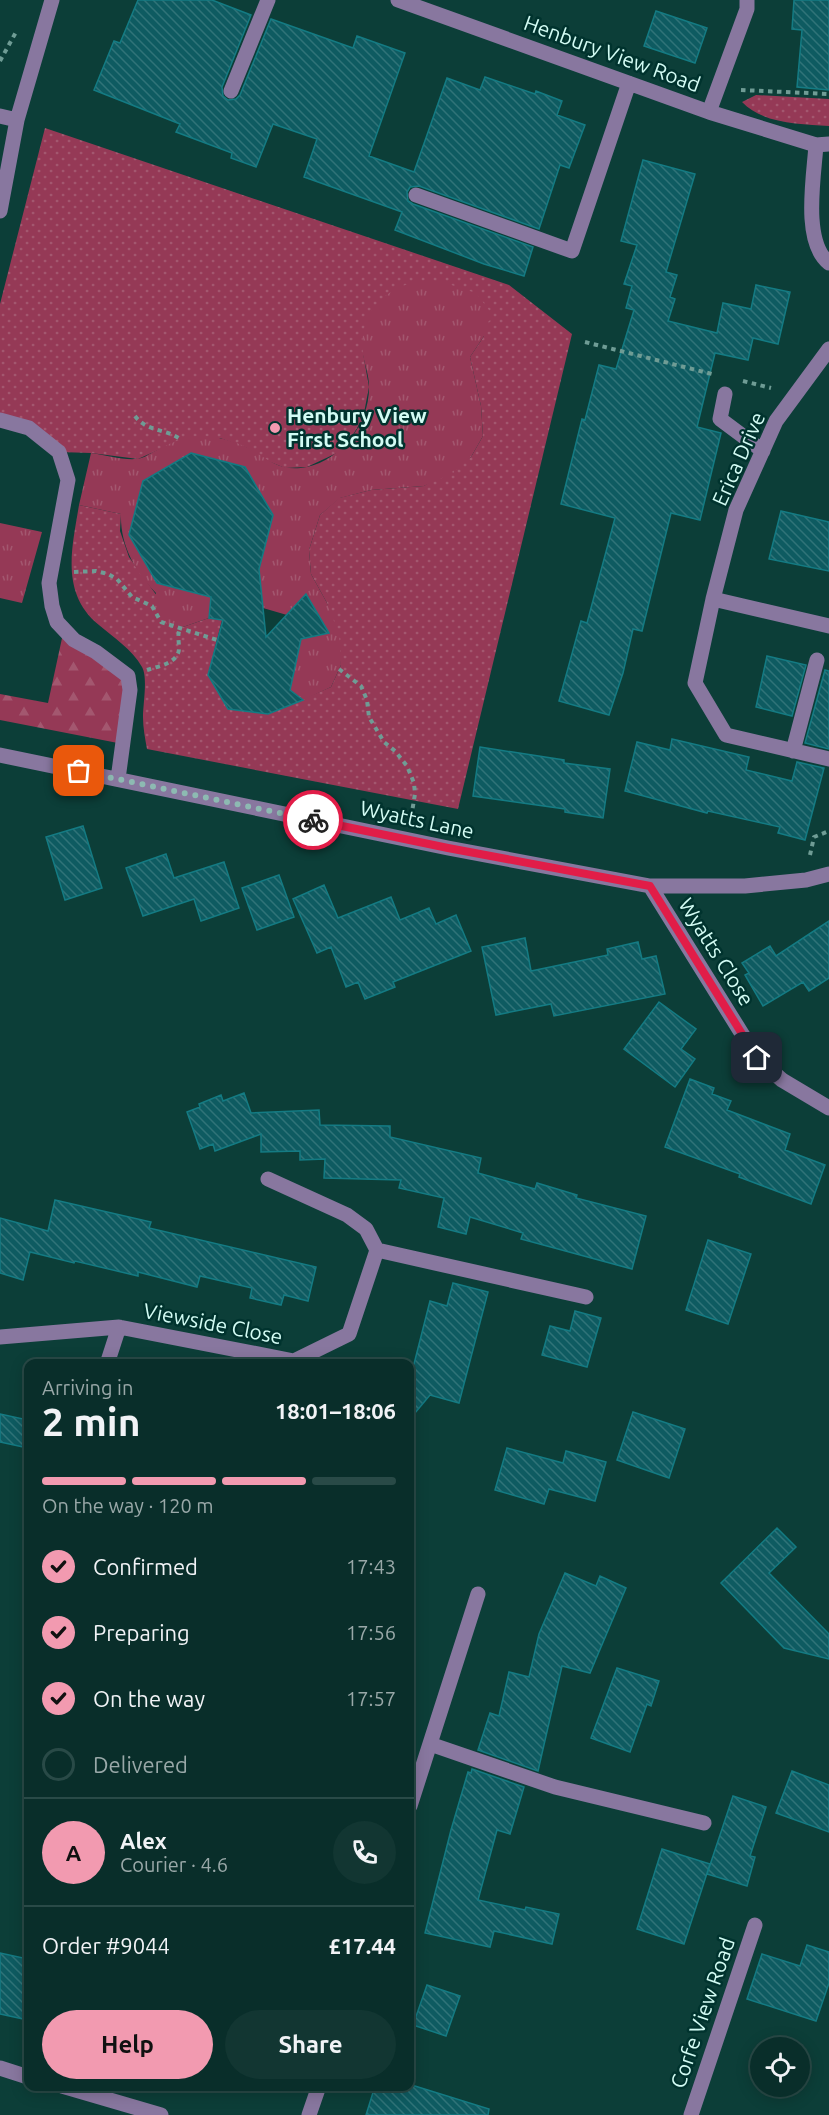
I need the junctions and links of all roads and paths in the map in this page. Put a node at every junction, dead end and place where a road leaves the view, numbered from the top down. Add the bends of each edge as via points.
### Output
1 (52, 0) edge
2 (268, 0) edge
3 (398, 0) edge
4 (747, 0) edge
5 (629, 83) junction
6 (231, 91) dead end
7 (717, 92) junction
8 (829, 94) edge
9 (709, 112) junction
10 (0, 116) edge
11 (17, 120) junction
12 (823, 144) edge
13 (416, 195) dead end
14 (0, 211) edge
15 (829, 263) edge
16 (585, 342) dead end
17 (829, 349) edge
18 (718, 375) dead end
19 (741, 381) dead end
20 (726, 394) dead end
21 (796, 395) junction
22 (135, 416) dead end
23 (0, 420) edge
24 (180, 439) dead end
25 (764, 451) junction
26 (51, 573) junction
27 (713, 599) junction
28 (829, 626) edge
29 (180, 628) junction
30 (217, 640) dead end
31 (817, 660) dead end
32 (339, 669) dead end
33 (128, 676) junction
34 (793, 751) junction
35 (0, 754) edge
36 (829, 759) edge
37 (118, 779) junction
38 (406, 840) junction
39 (829, 874) edge
40 (650, 886) junction
41 (829, 1108) edge
42 (268, 1179) dead end
43 (377, 1250) junction
44 (586, 1297) dead end
45 (119, 1327) junction
46 (0, 1337) edge
47 (109, 1359) edge
48 (284, 1359) edge
49 (298, 1359) edge
50 (478, 1594) dead end
51 (430, 1744) junction
52 (414, 1794) edge
53 (704, 1823) dead end
54 (755, 1925) dead end
55 (0, 2068) edge
56 (24, 2076) edge
57 (79, 2091) edge
58 (317, 2091) edge
59 (161, 2115) edge
60 (309, 2115) edge
61 (691, 2115) edge

1 - 11 street
2 - 6 street
3 - 5 street, Henbury View Road
4 - 7 street, Henbury View Road
5 - 9 street, Henbury View Road
5 - 13 street via 572,251
7 - 8 path via 750,89
7 - 9 street, Henbury View Road
9 - 12 street, Henbury View Road
10 - 11 street
11 - 14 street
12 - 15 street via 811,213 820,256
16 - 18 path
17 - 21 street, Erica Drive
19 - 21 path
20 - 25 street via 720,419
21 - 25 street, Erica Drive via 777,422
22 - 24 path via 148,429
23 - 26 street via 29,428 59,452 68,480
25 - 27 street, Erica Drive via 736,510
26 - 29 path via 108,574 132,597 152,606 161,622
26 - 33 street via 49,586 57,622 74,640
27 - 28 street
27 - 34 street, Erica Drive via 695,683 726,735
29 - 30 path
29 - 33 path via 173,661
31 - 34 street
32 - 38 path via 361,686 369,717 384,742 407,766 414,783 416,795
33 - 37 street via 130,690
34 - 36 street
35 - 37 street, Wyatts Lane
37 - 38 street, Wyatts Lane
38 - 40 street, Wyatts Lane
39 - 40 street, Wyatts Lane via 745,886
40 - 41 street, Wyatts Close via 757,1058 782,1080
42 - 43 street via 347,1215 366,1228
43 - 44 street
43 - 49 street, Viewside Close via 349,1334
45 - 46 street, Viewside Close
45 - 47 street, Viewside Close
45 - 48 street, Viewside Close
50 - 51 street
51 - 52 street
51 - 53 street via 555,1787
54 - 61 street, Corfe View Road
55 - 56 street
57 - 59 street
58 - 60 street

